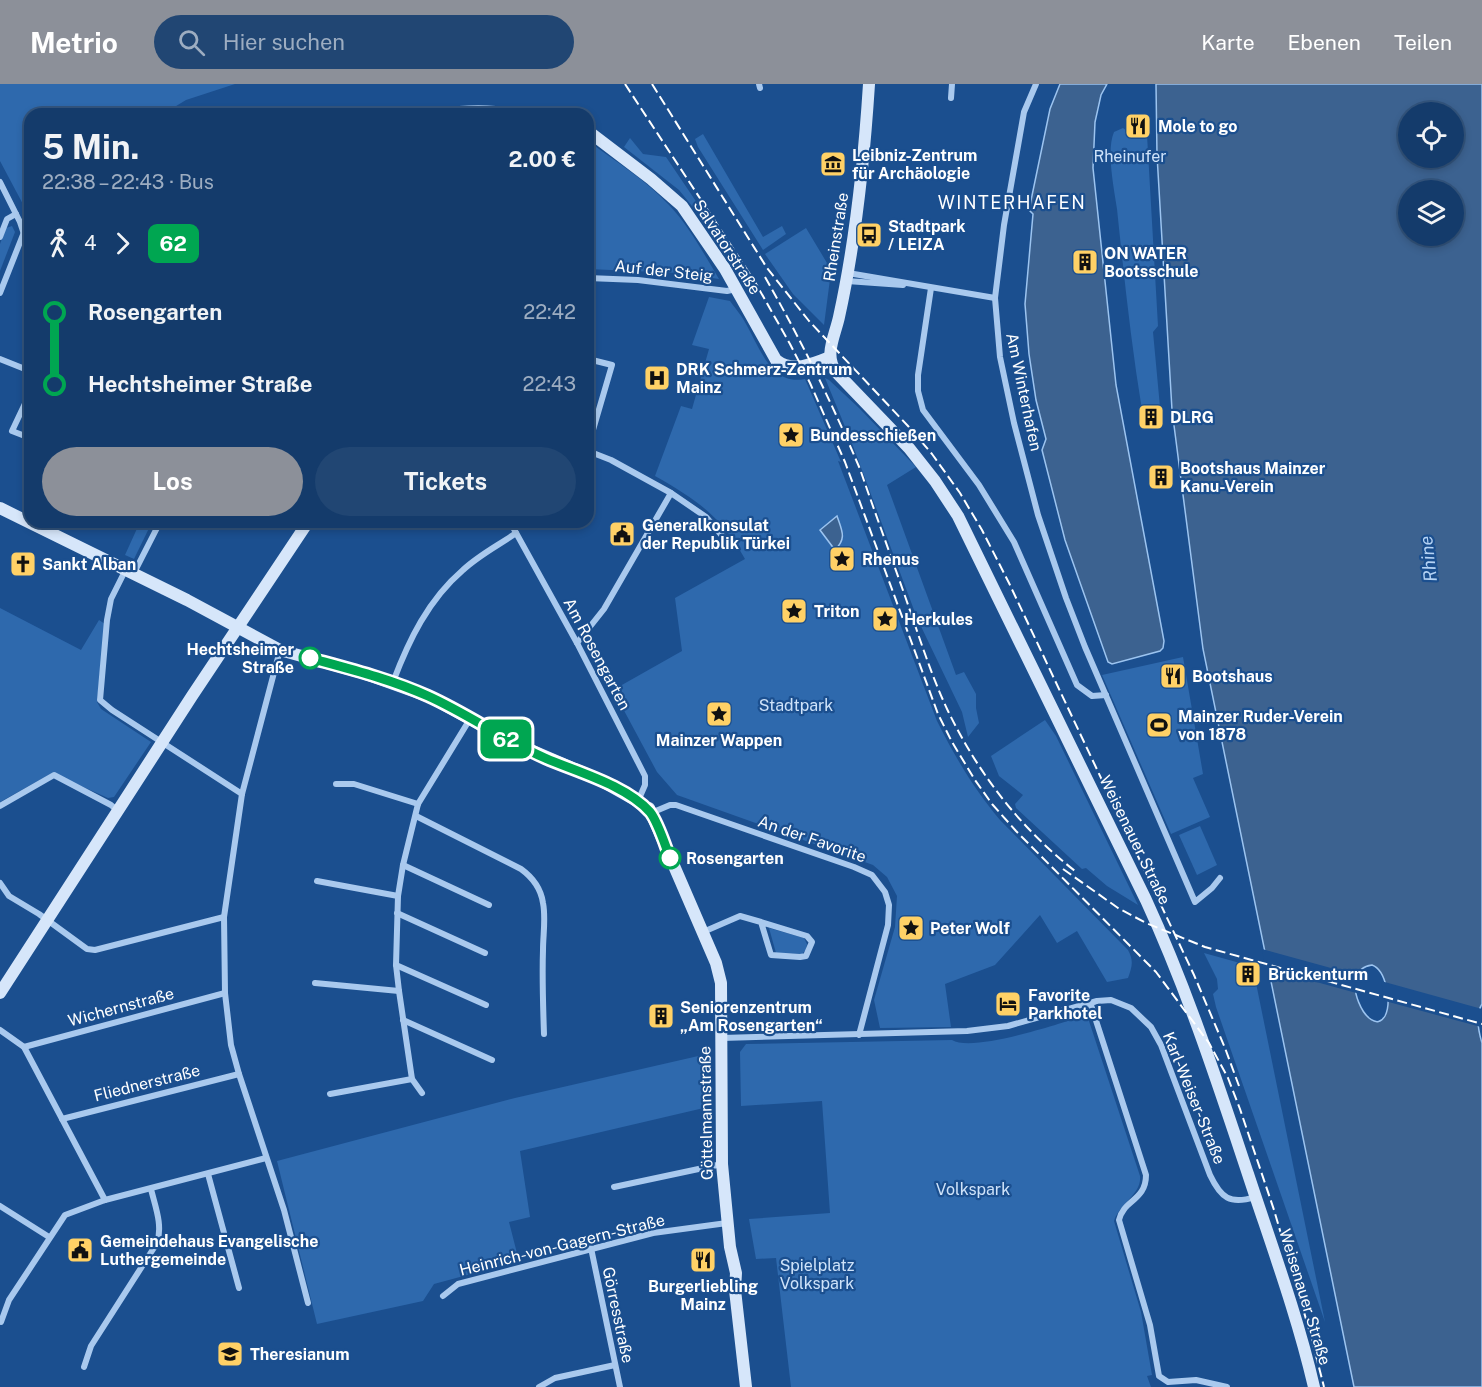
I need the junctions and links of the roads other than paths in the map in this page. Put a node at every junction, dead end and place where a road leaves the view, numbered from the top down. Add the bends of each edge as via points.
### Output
1 (869, 84) edge
2 (952, 84) edge
3 (1036, 84) edge
4 (951, 98) dead end
5 (594, 136) edge
6 (0, 182) edge
7 (16, 214) junction
8 (24, 230) edge
9 (0, 237) edge
10 (24, 242) edge
11 (848, 277) junction
12 (594, 278) edge
13 (932, 288) junction
14 (736, 289) junction
15 (0, 293) edge
16 (995, 298) junction
17 (830, 357) junction
18 (0, 359) edge
19 (594, 360) edge
20 (24, 369) edge
21 (24, 406) edge
22 (594, 428) edge
23 (24, 436) edge
24 (594, 452) edge
25 (671, 493) junction
26 (0, 508) edge
27 (24, 520) edge
28 (41, 528) edge
29 (156, 528) edge
30 (304, 528) edge
31 (513, 528) edge
32 (516, 533) junction
33 (730, 545) dead end
34 (130, 571) junction
35 (238, 627) junction
36 (577, 643) junction
37 (280, 650) junction
38 (393, 682) junction
39 (1106, 695) junction
40 (470, 719) junction
41 (162, 742) junction
42 (336, 784) dead end
43 (242, 794) junction
44 (639, 799) junction
45 (418, 804) junction
46 (0, 806) edge
47 (118, 811) junction
48 (651, 813) junction
49 (416, 816) junction
50 (403, 865) junction
51 (1220, 878) dead end
52 (317, 881) dead end
53 (0, 884) edge
54 (398, 896) junction
55 (489, 905) dead end
56 (397, 913) junction
57 (224, 917) junction
58 (47, 920) junction
59 (761, 922) junction
60 (703, 932) junction
61 (485, 953) dead end
62 (396, 965) junction
63 (315, 983) dead end
64 (399, 991) junction
65 (0, 993) edge
66 (225, 993) junction
67 (1090, 1002) junction
68 (486, 1005) dead end
69 (403, 1020) junction
70 (0, 1030) edge
71 (544, 1034) dead end
72 (859, 1035) junction
73 (722, 1038) junction
74 (24, 1047) junction
75 (492, 1060) dead end
76 (238, 1074) junction
77 (412, 1079) junction
78 (422, 1093) dead end
79 (330, 1094) dead end
80 (62, 1119) junction
81 (266, 1158) junction
82 (722, 1164) junction
83 (208, 1174) junction
84 (614, 1187) dead end
85 (151, 1189) junction
86 (1256, 1197) junction
87 (105, 1200) junction
88 (0, 1206) edge
89 (727, 1223) junction
90 (49, 1237) junction
91 (591, 1248) junction
92 (239, 1288) dead end
93 (443, 1296) dead end
94 (308, 1303) dead end
95 (1, 1322) edge
96 (615, 1365) junction
97 (84, 1367) dead end
98 (539, 1387) edge
99 (620, 1387) edge
100 (746, 1387) edge
101 (1227, 1387) edge
102 (1314, 1387) edge

1 - 11 street, Rheinstraße
2 - 4 street
3 - 16 street, Am Winterhafen via 1024,112
5 - 14 street, Salvatorstraße via 682,206
6 - 7 street
7 - 8 street
7 - 9 street via 7,219
10 - 15 street
11 - 13 street
11 - 17 street, Rheinstraße
12 - 14 street, Auf der Steig
13 - 16 street
13 - 39 street via 918,375 923,410 979,485 1014,542 1077,685 1092,696
14 - 17 street, Salvatorstraße via 780,363 799,366
16 - 39 street, Am Winterhafen via 1000,357 1038,515 1066,598
17 - 86 street, Weisenauer Straße via 837,373 891,428 935,481 975,549 1167,946
18 - 20 street
19 - 22 street via 612,365
21 - 23 street via 12,431
24 - 25 street
25 - 33 street via 706,517
25 - 36 street via 604,609
26 - 27 street
28 - 34 street
29 - 34 street
30 - 35 street
31 - 32 street, Am Rosengarten
32 - 36 street, Am Rosengarten
32 - 38 street via 464,569 437,597 411,639
34 - 35 street
34 - 41 street via 111,599 100,700
35 - 37 street
35 - 41 street
36 - 44 street, Am Rosengarten via 645,776
37 - 38 street
37 - 43 street
38 - 40 street
39 - 51 street, Am Winterhafen via 1195,902
40 - 44 street via 545,758 627,787
40 - 45 street
41 - 43 street
41 - 47 street
42 - 45 street via 354,784
43 - 57 street
44 - 48 street, Göttelmannstraße via 648,804
45 - 49 street
46 - 47 street via 54,775
47 - 58 street
48 - 60 street, Göttelmannstraße
48 - 72 street, An der Favorite via 676,805 872,875 889,899 888,925
49 - 50 street
49 - 71 street via 521,869 537,888 544,913
50 - 54 street
50 - 55 street
52 - 54 street
53 - 58 street via 9,896
54 - 56 street
56 - 61 street
56 - 62 street
57 - 58 street via 95,950 87,949
57 - 66 street
58 - 65 street
59 - 59 street via 807,936 812,942 806,956 771,955
59 - 60 street via 740,916
60 - 73 street, Göttelmannstraße via 721,984
62 - 64 street
62 - 68 street
63 - 64 street
64 - 69 street
66 - 74 street, Wichernstraße
66 - 76 street
67 - 72 street, Karl-Weiser-Straße via 994,1028
67 - 86 street, Karl-Weiser-Straße via 1117,1001 1146,1021 1166,1056 1219,1192 1233,1200
67 - 101 street via 1146,1175 1144,1190 1119,1220 1150,1325 1158,1373 1168,1382 1196,1380
69 - 75 street
69 - 77 street
70 - 74 street
72 - 73 street, Karl-Weiser-Straße
73 - 82 street, Göttelmannstraße
74 - 80 street
76 - 80 street, Fliednerstraße
76 - 81 street
77 - 78 street
77 - 79 street
80 - 87 street
81 - 83 street
81 - 94 street
82 - 84 street
82 - 89 street, Göttelmannstraße
83 - 85 street
83 - 92 street
85 - 87 street
85 - 97 street via 160,1225 157,1243 91,1346
86 - 102 street, Weisenauer Straße
87 - 90 street via 64,1215
88 - 90 street
89 - 91 street, Heinrich-von-Gagern-Straße via 654,1233
89 - 100 street, Göttelmannstraße via 736,1273
90 - 95 street via 9,1300
91 - 93 street, Heinrich-von-Gagern-Straße via 458,1284
91 - 96 street, Görresstraße
96 - 98 street via 555,1378
96 - 99 street, Görresstraße

